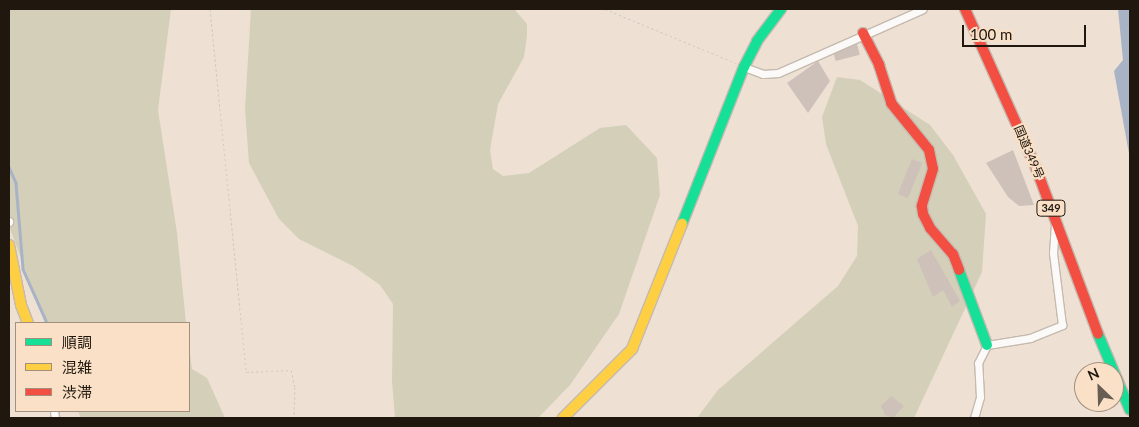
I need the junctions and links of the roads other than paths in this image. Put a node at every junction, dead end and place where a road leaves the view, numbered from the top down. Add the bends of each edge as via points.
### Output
1 (923, 9) edge
2 (965, 9) edge
3 (777, 10) edge
4 (863, 33) junction
5 (744, 67) junction
6 (1056, 223) junction
7 (9, 245) edge
8 (28, 322) edge
9 (987, 345) junction
10 (1130, 410) edge
11 (563, 418) edge
12 (974, 418) edge

1 - 4 street
2 - 6 main road, 国道349号 / 349 via 1036,168
3 - 5 main road
4 - 5 street via 770,75
4 - 9 main road via 879,65 891,104 929,150 933,169 922,206 923,214 930,228 953,254
5 - 11 main road via 632,349
6 - 9 street via 1052,253 1062,325 1030,338
6 - 10 main road, 国道349号 / 349
7 - 8 main road
9 - 12 street via 978,363 980,397

